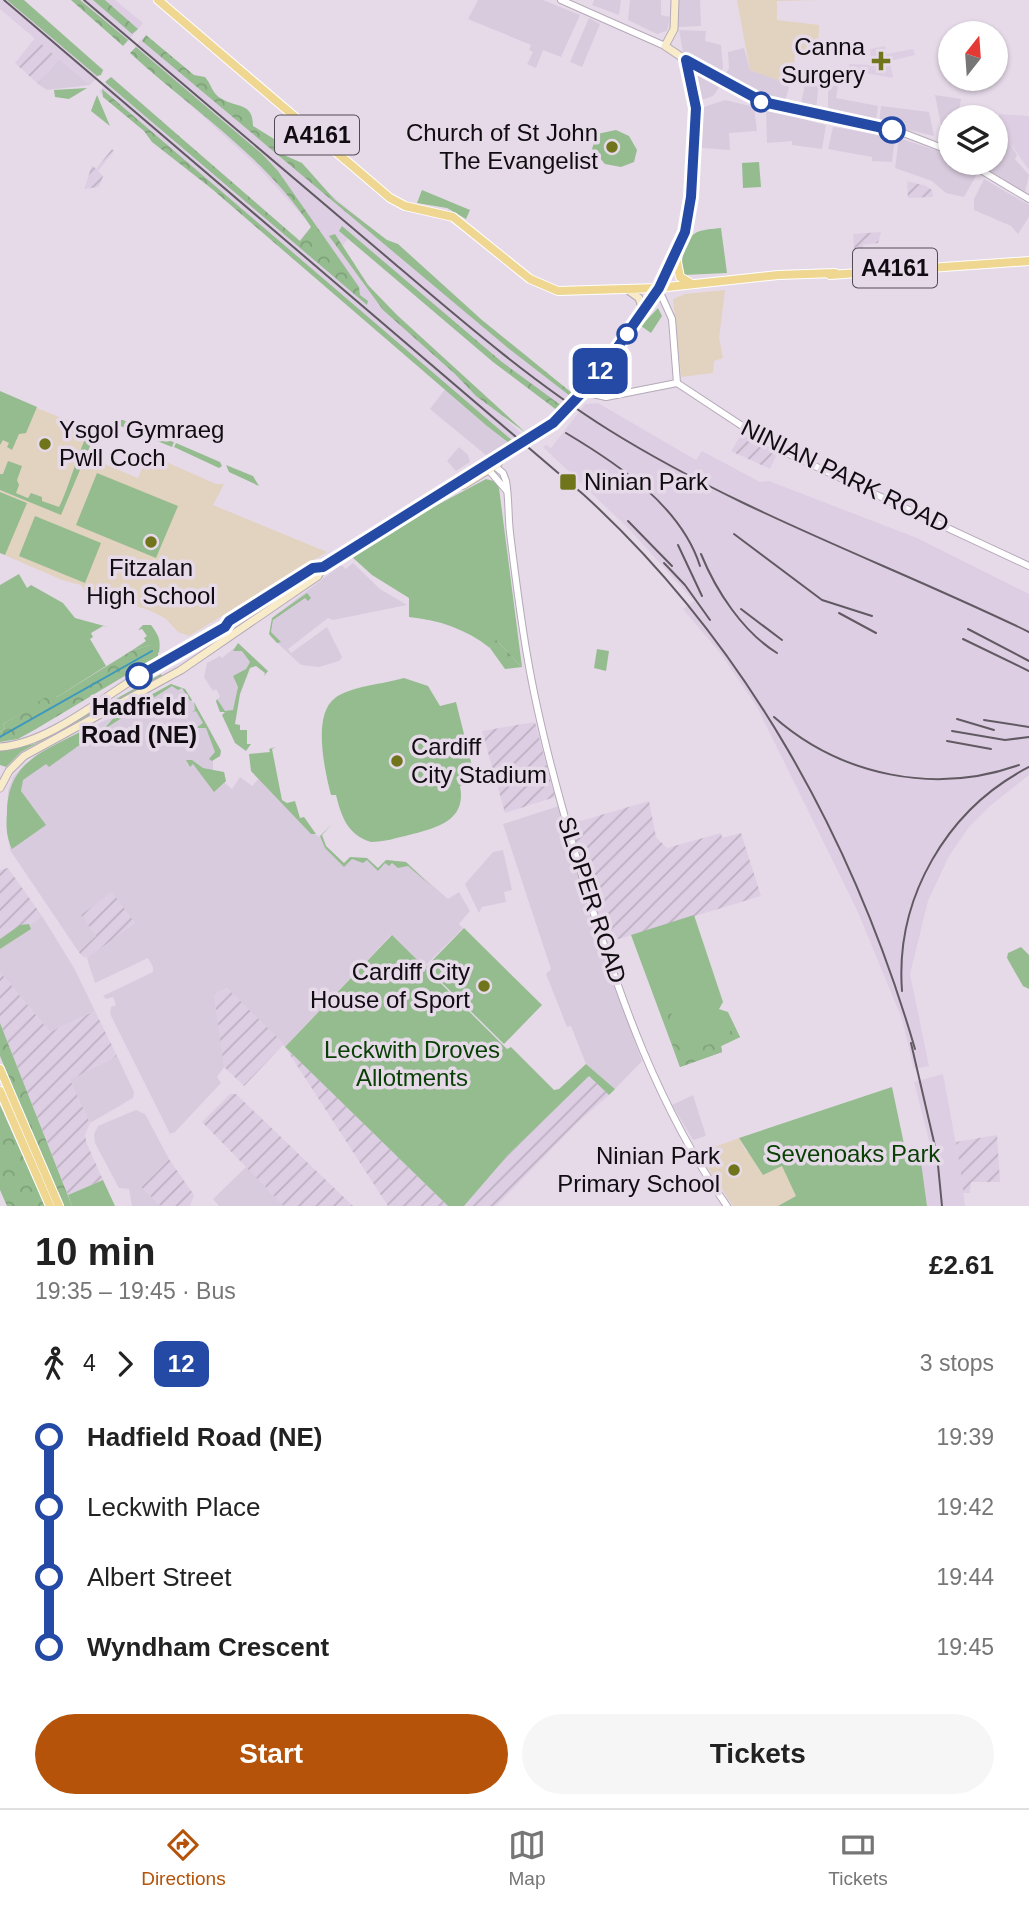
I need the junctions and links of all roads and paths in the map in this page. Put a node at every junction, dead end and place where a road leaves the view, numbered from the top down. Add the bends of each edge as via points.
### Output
1 (158, 0) edge
2 (561, 0) edge
3 (675, 0) edge
4 (672, 35) junction
5 (665, 46) junction
6 (674, 52) junction
7 (686, 60) junction
8 (938, 146) edge
9 (989, 175) edge
10 (1029, 199) edge
11 (676, 257) junction
12 (1029, 258) edge
13 (694, 284) junction
14 (659, 288) junction
15 (628, 290) junction
16 (643, 311) junction
17 (677, 383) junction
18 (583, 392) junction
19 (491, 464) junction
20 (1029, 566) edge
21 (323, 567) junction
22 (0, 747) edge
23 (0, 788) edge
24 (0, 1069) edge
25 (1, 1093) edge
26 (50, 1206) edge
27 (59, 1206) edge
28 (727, 1206) edge

1 - 15 main road, A4161 via 390,198 412,208 449,215 546,288
2 - 5 street
3 - 4 main road
4 - 5 main road
4 - 6 main road
5 - 6 main road
6 - 7 main road
7 - 8 street via 763,102 901,132
7 - 11 main road via 696,105 695,139 688,219
9 - 10 street
11 - 13 main road via 680,277
11 - 14 main road
12 - 13 main road, A4161
13 - 14 main road, A4161
14 - 15 main road, A4161
14 - 16 main road
14 - 17 street via 672,319
15 - 16 main road via 641,301
16 - 18 main road
17 - 18 street via 606,397
17 - 20 street, NINIAN PARK ROAD via 774,447
18 - 19 main road via 562,417
19 - 21 main road
19 - 28 street, SLOPER ROAD via 503,473 539,713 592,909 666,1105
21 - 22 main road via 313,568 115,694 36,738
21 - 23 main road via 318,576 204,656 24,756
24 - 27 main road
25 - 26 main road

